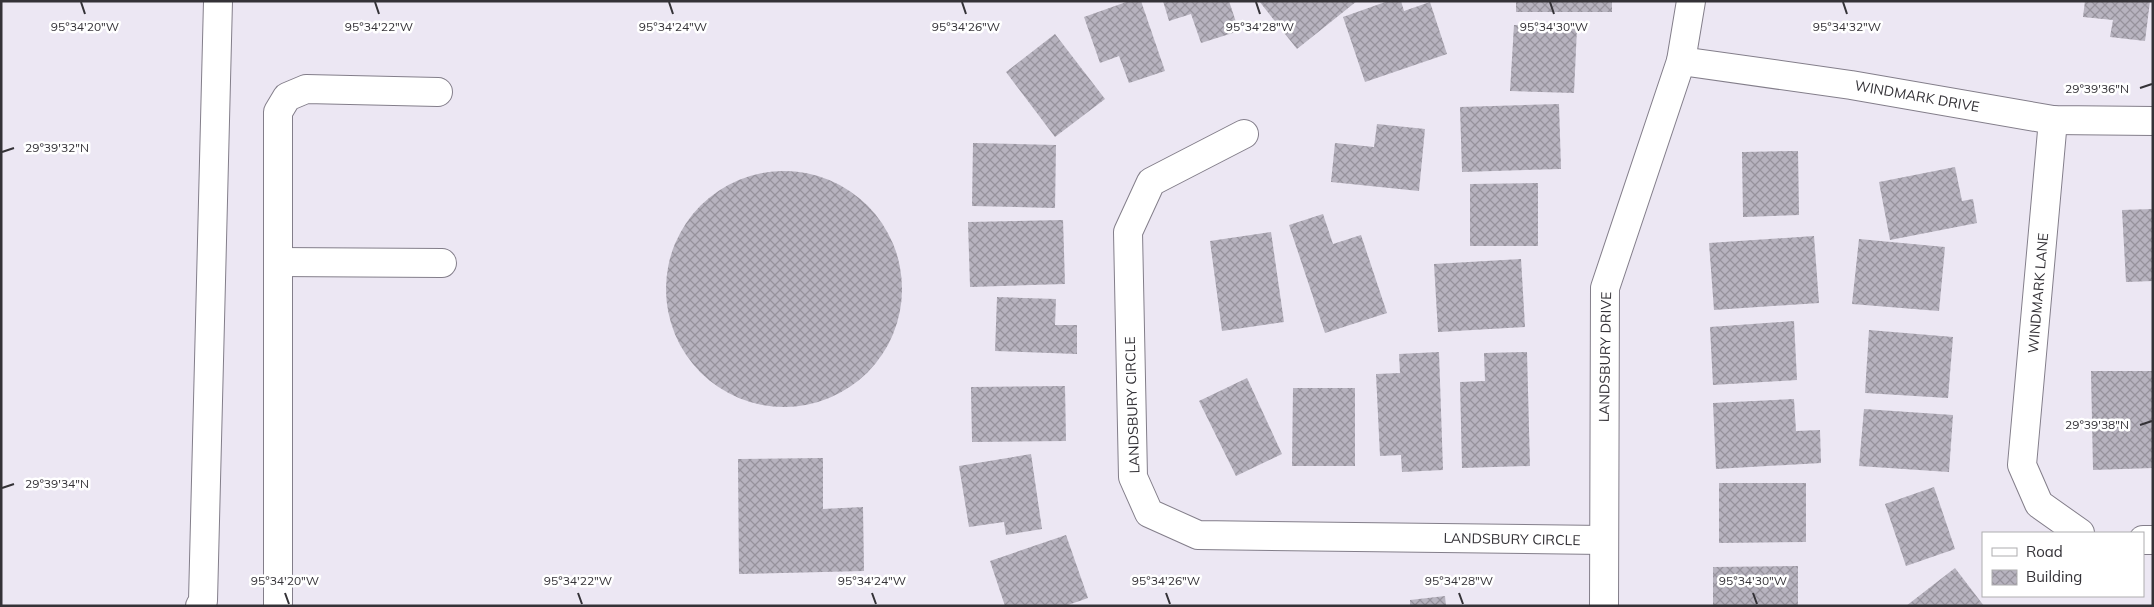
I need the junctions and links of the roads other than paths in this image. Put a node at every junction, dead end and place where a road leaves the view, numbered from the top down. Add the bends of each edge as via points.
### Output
1 (218, 1) edge
2 (1690, 1) edge
3 (1681, 61) junction
4 (438, 92) dead end
5 (2053, 120) junction
6 (2153, 121) edge
7 (1244, 134) dead end
8 (278, 262) junction
9 (442, 263) dead end
10 (2079, 532) edge
11 (1604, 540) junction
12 (200, 606) edge
13 (278, 606) edge
14 (1604, 606) edge

1 - 12 street via 203,601
2 - 3 street, LANDSBURY DRIVE
3 - 5 street, WINDMARK DRIVE via 1851,85
3 - 11 street, LANDSBURY DRIVE via 1605,288
4 - 8 street via 306,89 286,96 278,112
5 - 6 street, WINDMARK DRIVE
5 - 10 street, WINDMARK LANE via 2022,465 2039,504
7 - 11 street, LANDSBURY CIRCLE via 1151,182 1128,232 1133,477 1149,513 1198,535
8 - 9 street
8 - 13 street
11 - 14 street, LANDSBURY DRIVE

